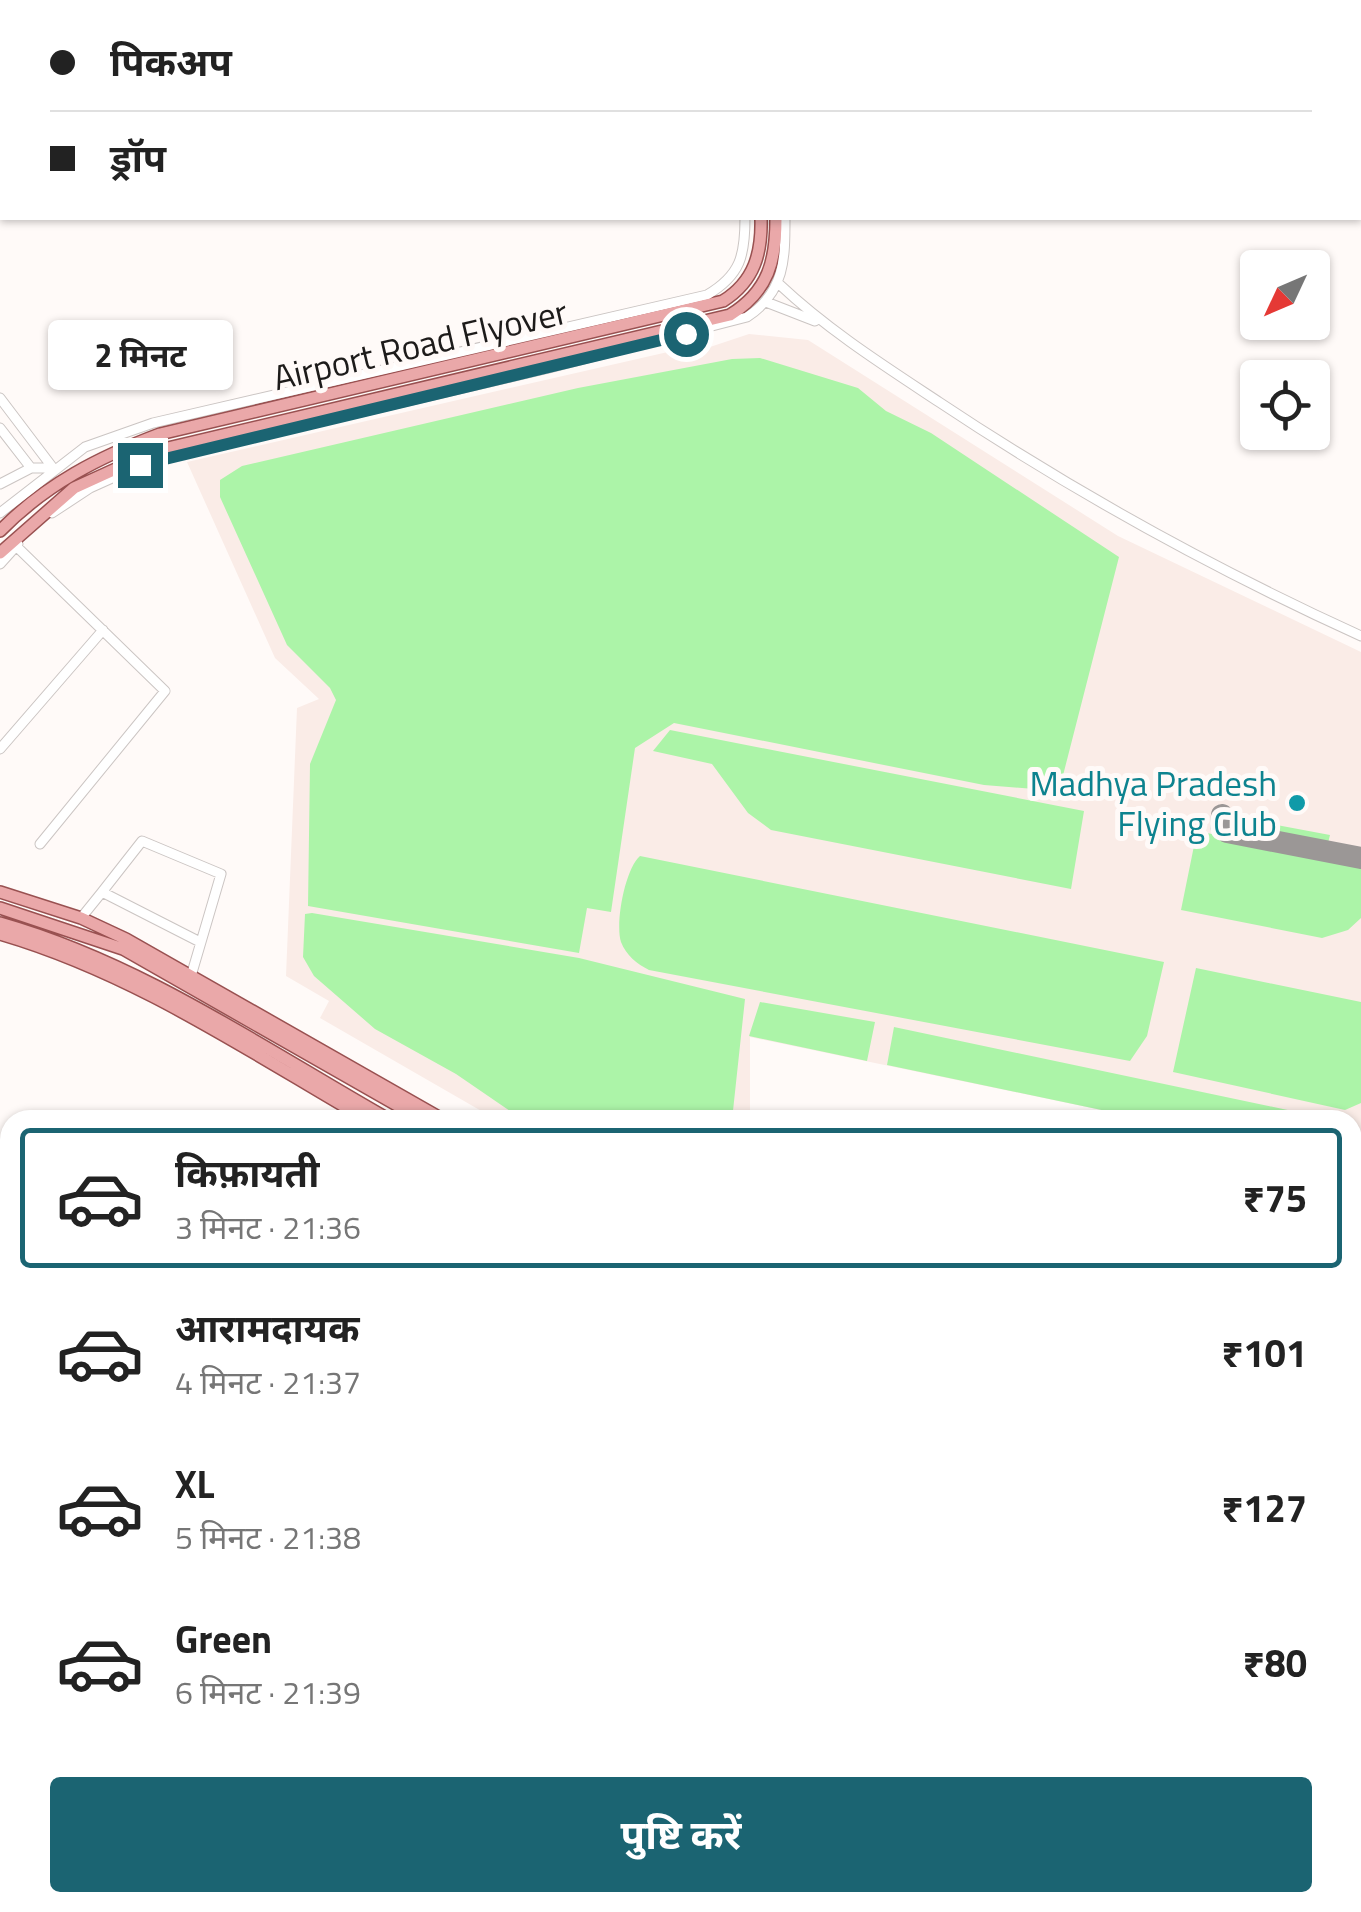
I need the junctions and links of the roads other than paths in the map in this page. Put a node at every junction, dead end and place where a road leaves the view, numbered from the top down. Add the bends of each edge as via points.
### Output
1 (746, 220) edge
2 (761, 220) edge
3 (776, 220) edge
4 (785, 220) edge
5 (779, 284) junction
6 (760, 300) junction
7 (822, 324) junction
8 (0, 398) edge
9 (0, 428) edge
10 (31, 468) junction
11 (53, 468) junction
12 (0, 484) edge
13 (50, 510) junction
14 (3, 522) edge
15 (16, 546) junction
16 (0, 553) edge
17 (0, 564) edge
18 (102, 630) junction
19 (1361, 636) edge
20 (0, 749) edge
21 (40, 844) dead end
22 (0, 892) edge
23 (102, 892) junction
24 (0, 908) edge
25 (81, 918) junction
26 (0, 923) edge
27 (0, 934) edge
28 (200, 942) junction
29 (187, 977) junction
30 (157, 991) junction
31 (352, 1110) edge
32 (372, 1110) edge
33 (407, 1110) edge
34 (426, 1110) edge

1 - 11 street via 740,268 708,294 153,423 85,448
2 - 14 main road, Airport Road Flyover via 756,265 724,301 160,434 76,470
3 - 6 main road via 774,262
4 - 5 street
5 - 6 street
5 - 7 street
6 - 7 street
6 - 13 main road via 718,319 156,451 98,475
7 - 19 street via 1141,528
8 - 11 street
9 - 10 street
10 - 11 street
10 - 12 street
11 - 14 street
13 - 15 street
13 - 16 main road
15 - 17 street
15 - 18 street
18 - 20 street
18 - 21 street via 166,691
22 - 25 main road
23 - 25 street
23 - 28 street
23 - 28 street via 142,841 221,874
24 - 29 main road
25 - 29 main road
26 - 30 main road via 76,946
27 - 30 main road
28 - 29 street
29 - 33 main road
29 - 34 main road
30 - 31 main road
30 - 32 main road

